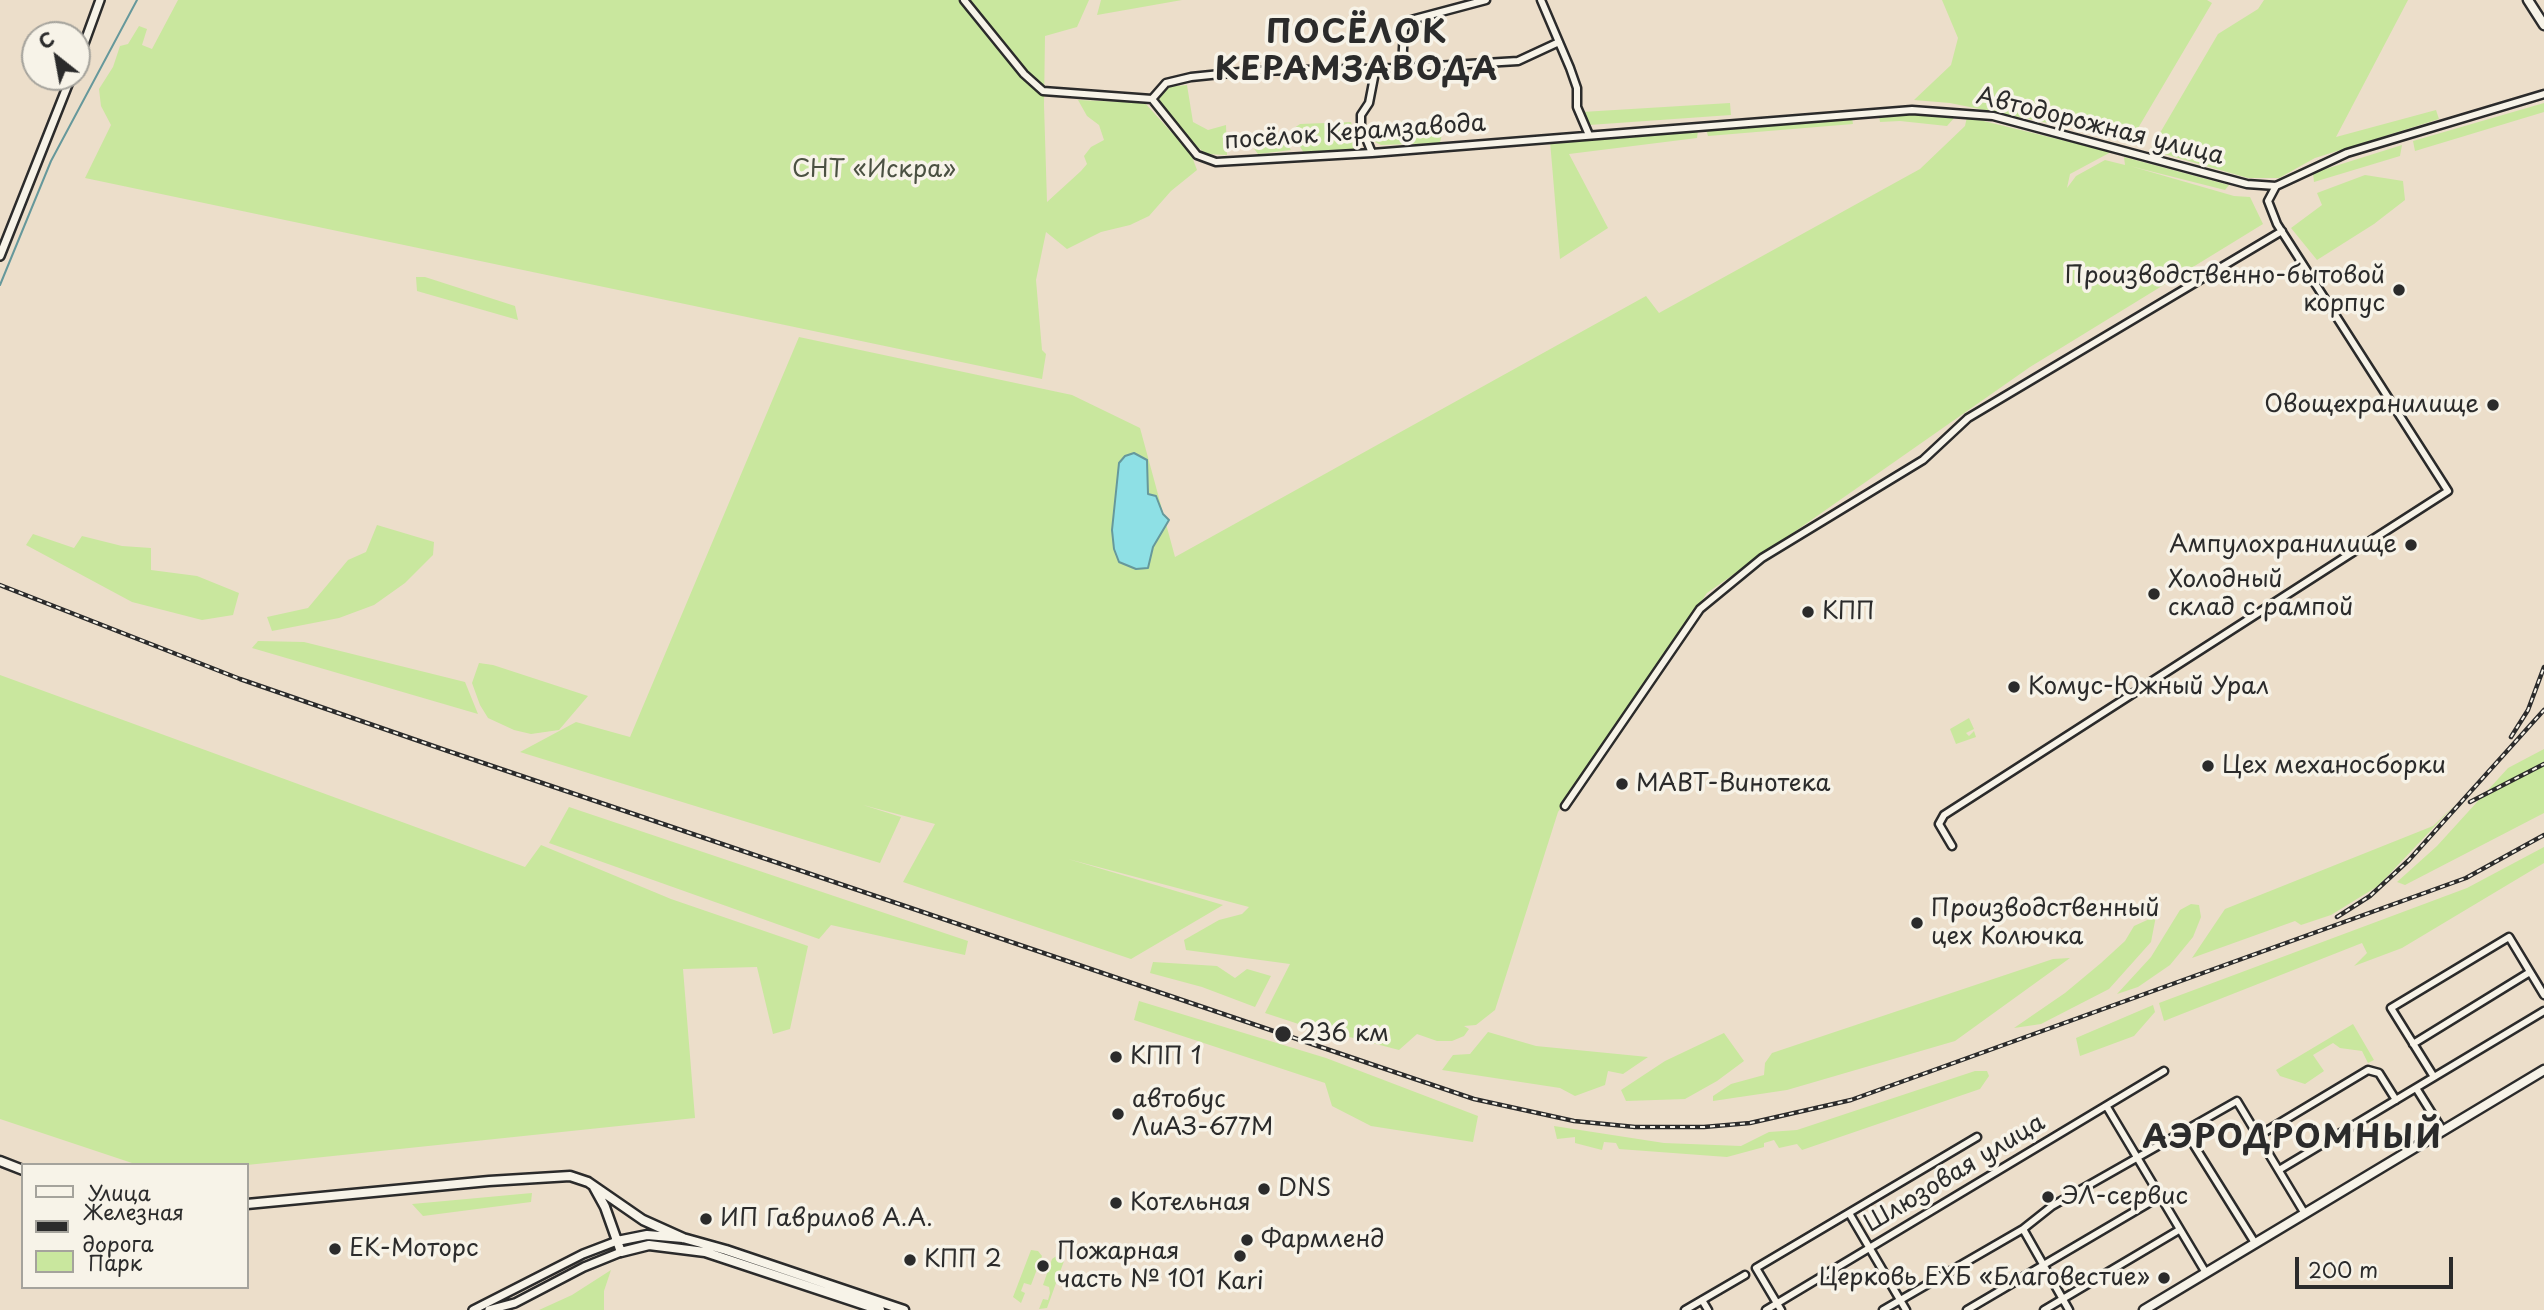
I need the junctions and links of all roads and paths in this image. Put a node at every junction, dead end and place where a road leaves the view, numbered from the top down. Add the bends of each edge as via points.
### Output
1 (100, 0) edge
2 (964, 0) edge
3 (1486, 0) edge
4 (1541, 0) edge
5 (2528, 0) edge
6 (91, 24) edge
7 (2544, 25) edge
8 (1559, 42) junction
9 (1376, 67) junction
10 (1402, 68) junction
11 (65, 91) edge
12 (2544, 94) edge
13 (1152, 99) junction
14 (1589, 135) junction
15 (1372, 153) junction
16 (2276, 186) junction
17 (2281, 231) junction
18 (0, 256) edge
19 (1565, 806) dead end
20 (1952, 846) dead end
21 (2530, 972) junction
22 (2544, 995) edge
23 (2544, 1011) edge
24 (2413, 1044) junction
25 (2544, 1070) edge
26 (2164, 1071) dead end
27 (2544, 1075) edge
28 (2434, 1077) junction
29 (2416, 1088) junction
30 (2396, 1100) junction
31 (2107, 1107) junction
32 (2444, 1133) junction
33 (2258, 1136) junction
34 (1977, 1137) dead end
35 (2192, 1142) dead end
36 (2136, 1159) junction
37 (0, 1161) edge
38 (21, 1169) edge
39 (2279, 1170) junction
40 (592, 1185) junction
41 (2159, 1197) junction
42 (248, 1204) edge
43 (1849, 1213) junction
44 (2306, 1216) junction
45 (2023, 1228) junction
46 (2179, 1230) junction
47 (682, 1238) junction
48 (617, 1241) junction
49 (2257, 1246) junction
50 (1868, 1249) junction
51 (621, 1252) junction
52 (2044, 1264) junction
53 (1745, 1275) dead end
54 (2207, 1275) junction
55 (2062, 1299) junction
56 (1702, 1300) junction
57 (1900, 1300) junction
58 (1779, 1307) edge
59 (2157, 1307) edge
60 (473, 1310) edge
61 (489, 1310) edge
62 (880, 1310) edge
63 (904, 1310) edge
64 (1685, 1310) edge
65 (1708, 1310) edge
66 (1766, 1310) edge
67 (1883, 1310) edge
68 (1906, 1310) edge
69 (1967, 1310) edge
70 (2045, 1310) edge
71 (2069, 1310) edge
72 (2144, 1310) edge

1 - 6 street
2 - 13 street via 1043,91
3 - 10 street via 1411,20 1404,29
4 - 8 street
5 - 7 main road
8 - 10 street via 1518,61
8 - 14 street
9 - 10 street
9 - 13 street via 1191,78 1166,83
9 - 15 street via 1369,103 1361,115
11 - 18 street
12 - 16 street via 2347,153
13 - 15 street, посёлок Керамзавода via 1197,155 1208,161
14 - 15 street, посёлок Керамзавода
14 - 16 street, Автодорожная улица via 1884,111 1967,112 2247,184
16 - 17 street via 2268,201
17 - 19 street via 1968,418 1923,460 1780,546 1713,597 1690,621
17 - 20 street via 2448,491 1944,815 1939,824
21 - 22 street
21 - 24 street
21 - 24 street via 2509,937 2391,1008
23 - 28 street
24 - 28 street
25 - 32 main road
26 - 31 street, Шлюзовая улица
27 - 32 main road
28 - 29 street
29 - 30 street
29 - 32 street
30 - 33 street via 2379,1073 2368,1070
30 - 39 street
31 - 36 street
31 - 50 street, Шлюзовая улица
32 - 44 main road
33 - 36 street via 2237,1101
33 - 39 street
34 - 43 street
35 - 49 street
36 - 41 street
36 - 45 street via 2052,1206
37 - 38 main road
39 - 44 street
40 - 42 main road via 570,1176 550,1176
40 - 47 main road via 643,1220
40 - 48 main road
41 - 46 street
41 - 52 street
43 - 50 street
43 - 58 street via 1756,1268
44 - 49 main road
45 - 52 street
45 - 57 street
46 - 54 street
46 - 55 street
47 - 48 main road via 647,1235
47 - 63 main road
48 - 51 main road
48 - 60 street
49 - 54 main road
50 - 57 street
50 - 58 street, Шлюзовая улица
51 - 61 street via 515,1303
51 - 62 main road via 649,1245 684,1247
52 - 55 street
52 - 69 street
53 - 56 street
54 - 59 main road
55 - 70 street
55 - 71 street
56 - 64 street
56 - 65 street
57 - 67 street
57 - 68 street
58 - 66 street, Шлюзовая улица
59 - 72 main road

